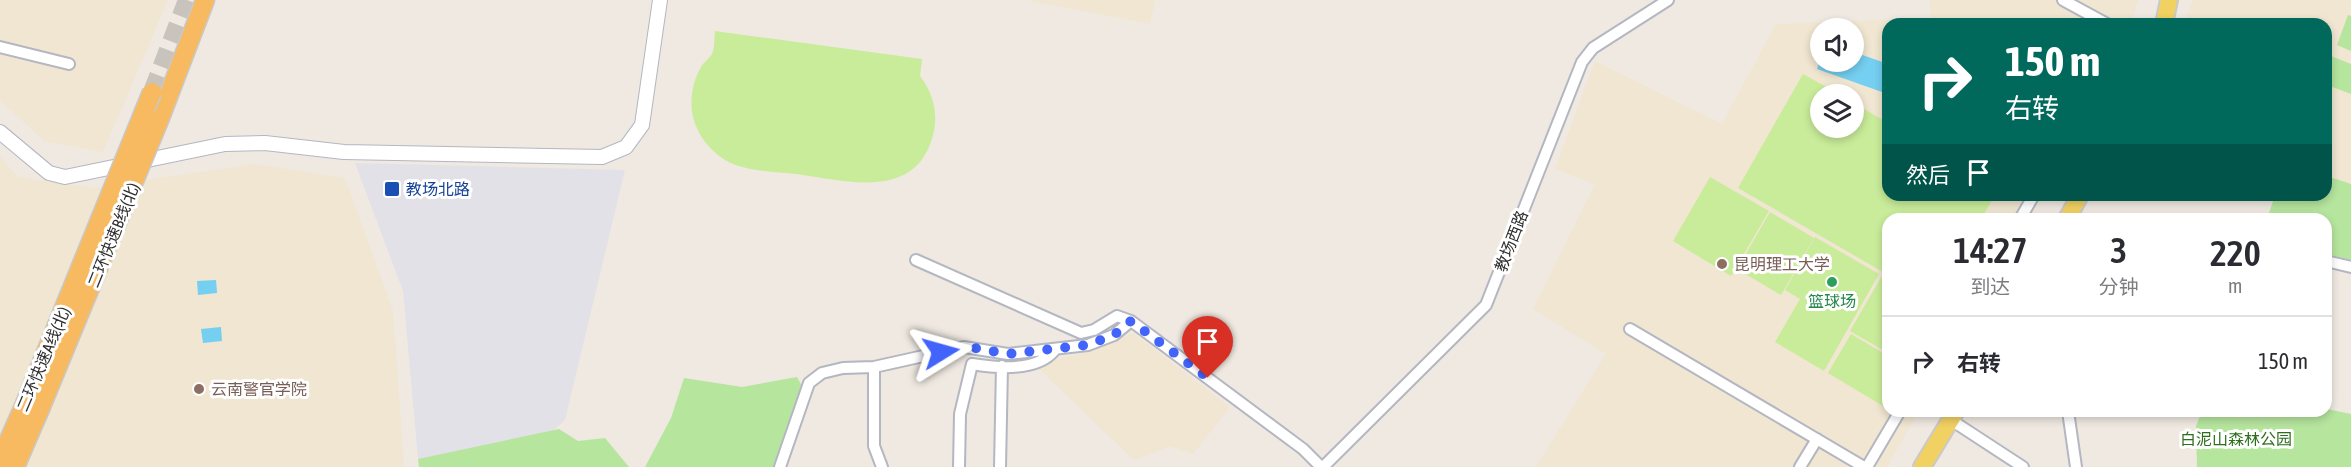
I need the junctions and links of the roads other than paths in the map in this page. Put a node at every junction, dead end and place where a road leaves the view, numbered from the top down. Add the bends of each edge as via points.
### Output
1 (205, 0) edge
2 (210, 0) edge
3 (660, 0) edge
4 (1668, 0) edge
5 (2063, 0) edge
6 (2169, 0) edge
7 (2113, 13) dead end
8 (2096, 18) edge
9 (2110, 18) edge
10 (2165, 18) edge
11 (190, 44) junction
12 (0, 47) edge
13 (69, 64) dead end
14 (153, 92) tunnel mouth
15 (0, 132) edge
16 (916, 260) dead end
17 (2332, 262) edge
18 (2351, 267) edge
19 (1131, 321) junction
20 (1630, 329) dead end
21 (1056, 349) junction
22 (1002, 366) junction
23 (874, 367) junction
24 (32, 406) junction
25 (1895, 417) edge
26 (1952, 417) edge
27 (1954, 417) edge
28 (2069, 417) edge
29 (1817, 439) junction
30 (0, 460) edge
31 (15, 467) edge
32 (780, 467) edge
33 (882, 467) edge
34 (959, 467) edge
35 (1000, 467) edge
36 (1322, 467) edge
37 (1800, 467) edge
38 (1865, 467) edge
39 (1922, 467) edge
40 (2024, 467) edge
41 (2076, 467) edge

1 - 11 highway, 二环快速B线(北)
2 - 11 highway
3 - 15 street via 642,125 626,147 602,157 344,152 265,143 225,144 65,177 50,173
4 - 36 street, 教场西路 via 1593,48 1582,62 1486,305
5 - 8 street
6 - 10 main road
7 - 9 street
11 - 24 highway, 二环快速B线(北), bridge
12 - 13 street
14 - 24 highway, 二环快速A线(北), bridge
16 - 19 street via 1081,333 1117,316
17 - 18 street
19 - 21 street via 1114,335 1088,345
19 - 36 street
20 - 29 street
21 - 22 street via 1050,357 1033,364
21 - 23 street via 1008,354 964,346
22 - 34 street via 972,364 960,414
22 - 35 street
23 - 32 street via 829,370 809,383
23 - 33 street via 874,446
24 - 30 highway, 二环快速A线(北)
24 - 31 highway, 二环快速B线(北)
25 - 38 street
26 - 39 main road
27 - 40 street
28 - 41 street
29 - 37 street
29 - 38 street

